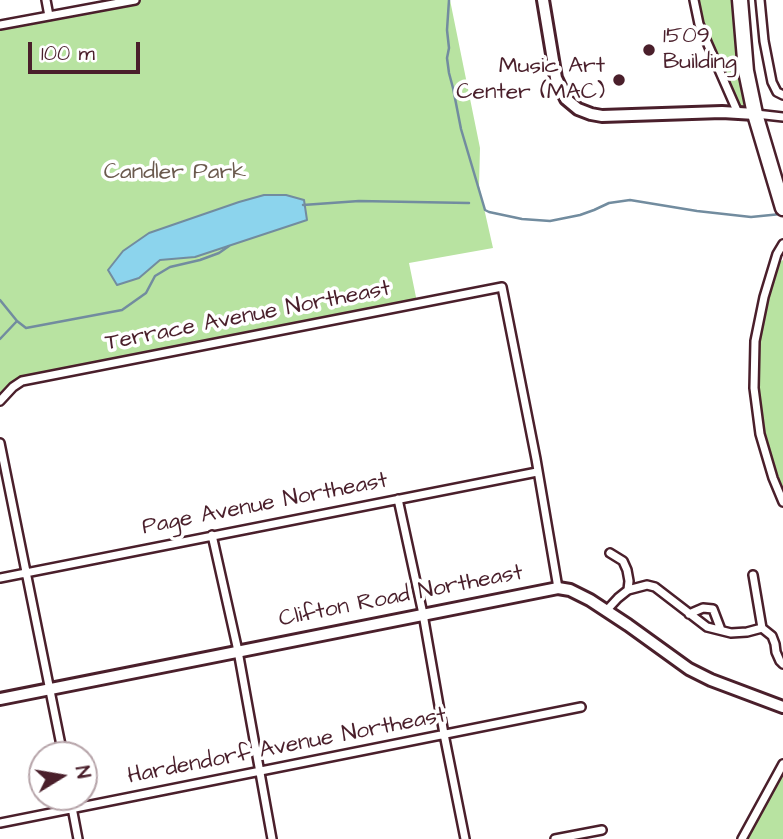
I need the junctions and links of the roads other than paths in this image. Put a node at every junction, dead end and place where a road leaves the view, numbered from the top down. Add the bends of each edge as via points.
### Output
1 (46, 0) edge
2 (135, 0) edge
3 (543, 0) edge
4 (694, 0) edge
5 (740, 0) edge
6 (760, 0) edge
7 (49, 16) junction
8 (0, 24) edge
9 (783, 95) edge
10 (738, 113) junction
11 (755, 114) junction
12 (783, 117) edge
13 (783, 208) edge
14 (783, 244) edge
15 (3, 398) edge
16 (0, 443) edge
17 (537, 472) junction
18 (398, 499) junction
19 (783, 502) edge
20 (212, 535) junction
21 (610, 553) dead end
22 (26, 573) junction
23 (753, 575) dead end
24 (0, 578) edge
25 (558, 588) junction
26 (628, 590) junction
27 (606, 611) junction
28 (423, 614) junction
29 (689, 614) junction
30 (762, 628) junction
31 (720, 630) junction
32 (238, 651) junction
33 (783, 664) edge
34 (50, 689) junction
35 (0, 699) edge
36 (580, 707) dead end
37 (783, 707) edge
38 (444, 734) junction
39 (60, 741) edge
40 (783, 764) edge
41 (260, 772) junction
42 (98, 804) edge
43 (63, 811) edge
44 (73, 811) edge
45 (0, 823) edge
46 (602, 830) dead end
47 (78, 839) edge
48 (272, 839) edge
49 (465, 839) edge
50 (555, 839) edge
51 (742, 839) edge

1 - 7 street
2 - 7 street
3 - 10 street via 556,78 566,99 578,109 602,116
4 - 10 street via 699,24
5 - 11 highway
6 - 9 street via 772,82
7 - 8 street
10 - 11 street
11 - 12 street
11 - 13 highway
14 - 19 street via 761,308 754,388 760,434
15 - 17 street, Terrace Avenue Northeast via 22,381 502,287
16 - 22 street
17 - 18 street, Page Avenue Northeast
17 - 25 street
18 - 20 street, Page Avenue Northeast
18 - 28 street
20 - 22 street, Page Avenue Northeast
20 - 32 street
21 - 26 street via 623,561
22 - 24 street, Page Avenue Northeast
22 - 34 street
23 - 30 street
25 - 27 street, Clifton Road Northeast
25 - 28 street, Clifton Road Northeast
26 - 27 street
26 - 29 street via 654,587
27 - 37 street, Clifton Road Northeast via 711,680
28 - 32 street, Clifton Road Northeast
28 - 38 street
29 - 31 street
29 - 31 street via 713,609
30 - 31 street via 731,633
30 - 33 street via 772,636
32 - 34 street, Clifton Road Northeast
32 - 41 street
34 - 35 street, Clifton Road Northeast
34 - 39 street
36 - 38 street, Hardendorf Avenue Northeast
38 - 41 street, Hardendorf Avenue Northeast
38 - 49 street
40 - 51 street
41 - 42 street, Hardendorf Avenue Northeast
41 - 48 street
43 - 45 street, Hardendorf Avenue Northeast
44 - 47 street
46 - 50 street

